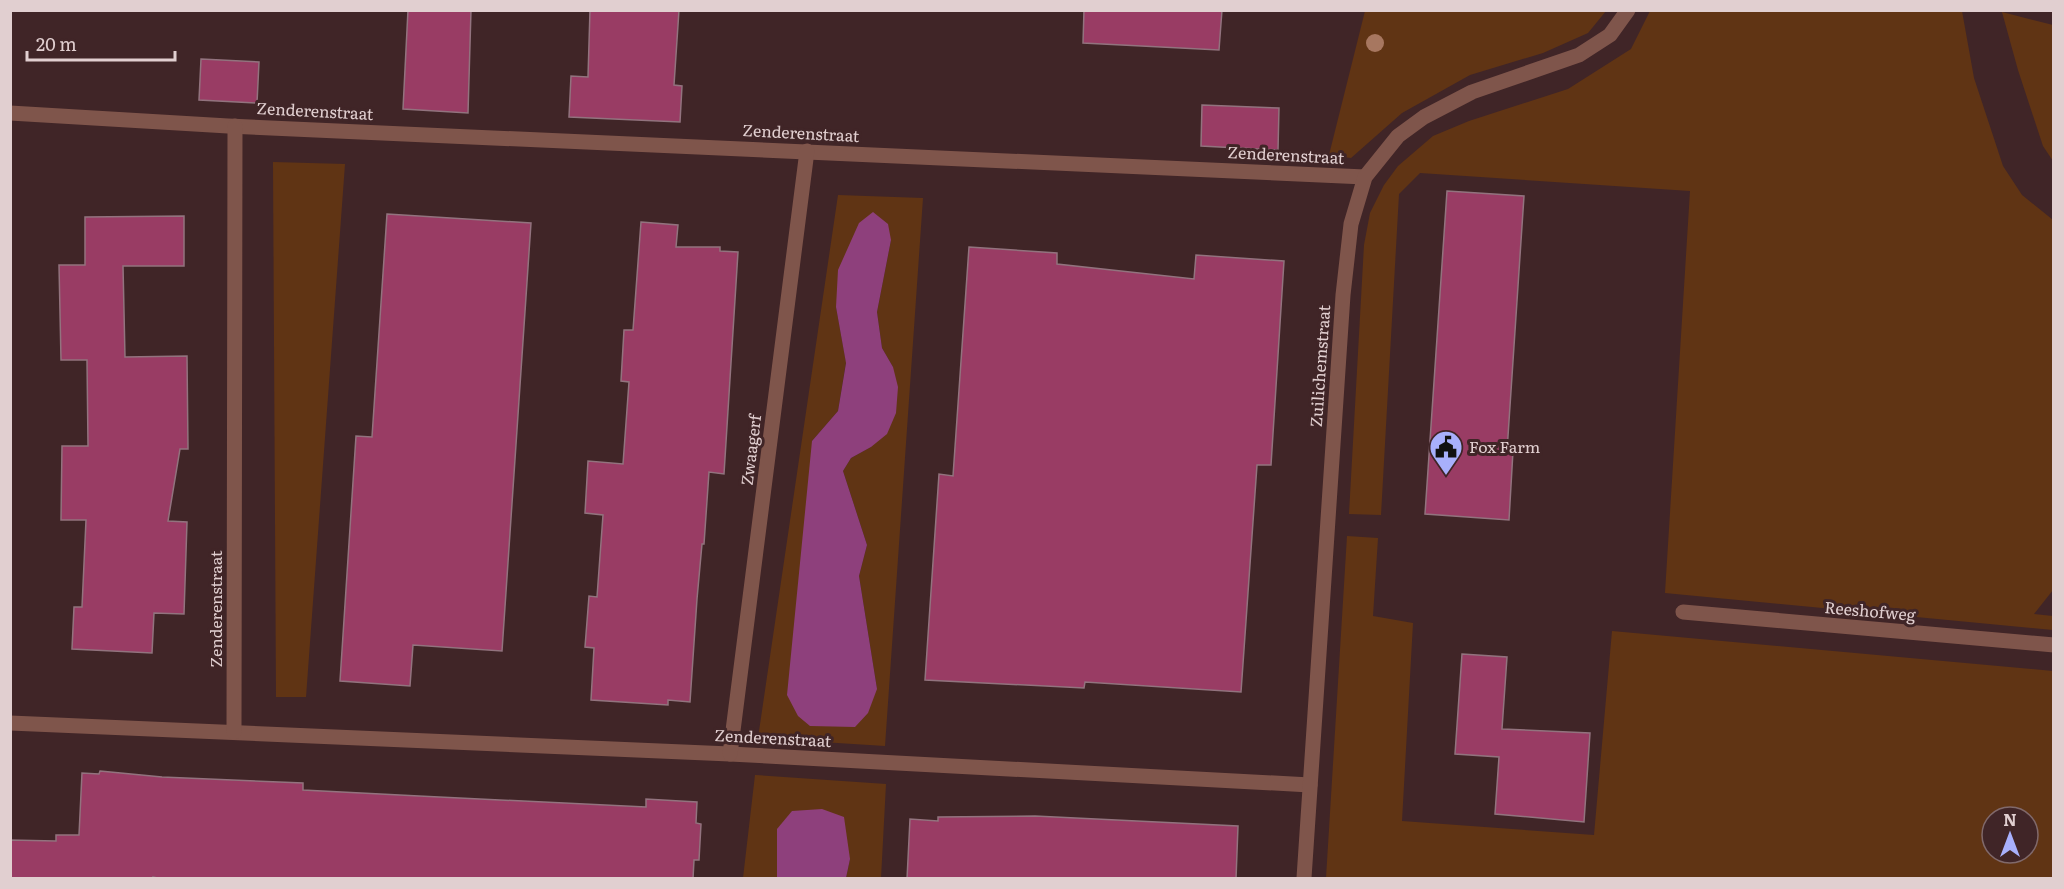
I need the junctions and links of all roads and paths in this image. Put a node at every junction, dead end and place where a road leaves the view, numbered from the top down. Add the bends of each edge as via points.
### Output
1 (1628, 10) edge
2 (10, 113) edge
3 (235, 126) junction
4 (807, 151) junction
5 (1365, 177) junction
6 (1683, 612) dead end
7 (2054, 645) edge
8 (10, 723) edge
9 (234, 732) junction
10 (730, 754) junction
11 (1310, 785) junction
12 (1304, 879) edge

1 - 5 street, Zuilichemstraat via 1610,35 1579,55 1472,92 1424,117 1398,136
2 - 3 street, Zenderenstraat
3 - 4 street, Zenderenstraat
3 - 9 street, Zenderenstraat
4 - 5 street, Zenderenstraat
4 - 10 street, Zwaagerf
5 - 11 street, Zuilichemstraat via 1350,224 1343,295
6 - 7 street, Reeshofweg
8 - 9 street, Zenderenstraat
9 - 10 street, Zenderenstraat
10 - 11 street, Zenderenstraat
11 - 12 street, Zuilichemstraat

